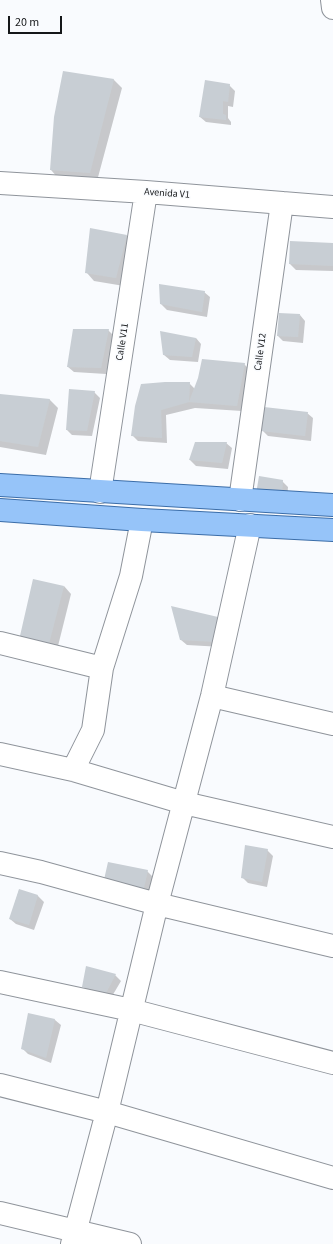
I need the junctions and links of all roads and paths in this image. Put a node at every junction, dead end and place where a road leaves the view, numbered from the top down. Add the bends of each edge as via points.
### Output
1 (332, 0) edge
2 (333, 8) edge
3 (0, 183) edge
4 (146, 192) junction
5 (282, 203) junction
6 (333, 207) edge
7 (0, 485) edge
8 (100, 492) junction
9 (240, 500) junction
10 (333, 505) edge
11 (0, 510) edge
12 (142, 520) junction
13 (250, 525) junction
14 (333, 530) edge
15 (0, 643) edge
16 (102, 668) junction
17 (212, 696) junction
18 (333, 724) edge
19 (0, 754) edge
20 (73, 770) junction
21 (184, 803) junction
22 (333, 837) edge
23 (0, 863) edge
24 (157, 904) junction
25 (333, 946) edge
26 (0, 982) edge
27 (131, 1010) junction
28 (333, 1062) edge
29 (0, 1085) edge
30 (107, 1112) junction
31 (333, 1178) edge
32 (0, 1213) edge
33 (74, 1237) edge
34 (130, 1244) edge

1 - 2 street
3 - 4 street, Avenida V1
4 - 5 street, Avenida V1
4 - 8 street, Calle V11
5 - 6 street, Avenida V1
5 - 9 street, Calle V12
7 - 8 main road
8 - 9 main road
9 - 10 main road
11 - 12 main road
12 - 13 main road
12 - 16 street via 131,576
13 - 14 main road
13 - 17 street
15 - 16 street
16 - 20 street via 93,730
17 - 18 street
17 - 21 street
19 - 20 street
20 - 21 street
21 - 22 street
21 - 24 street
23 - 24 street
24 - 25 street
24 - 27 street
26 - 27 street
27 - 28 street
27 - 30 street
29 - 30 street
30 - 31 street
30 - 33 street
32 - 33 street
33 - 34 street

